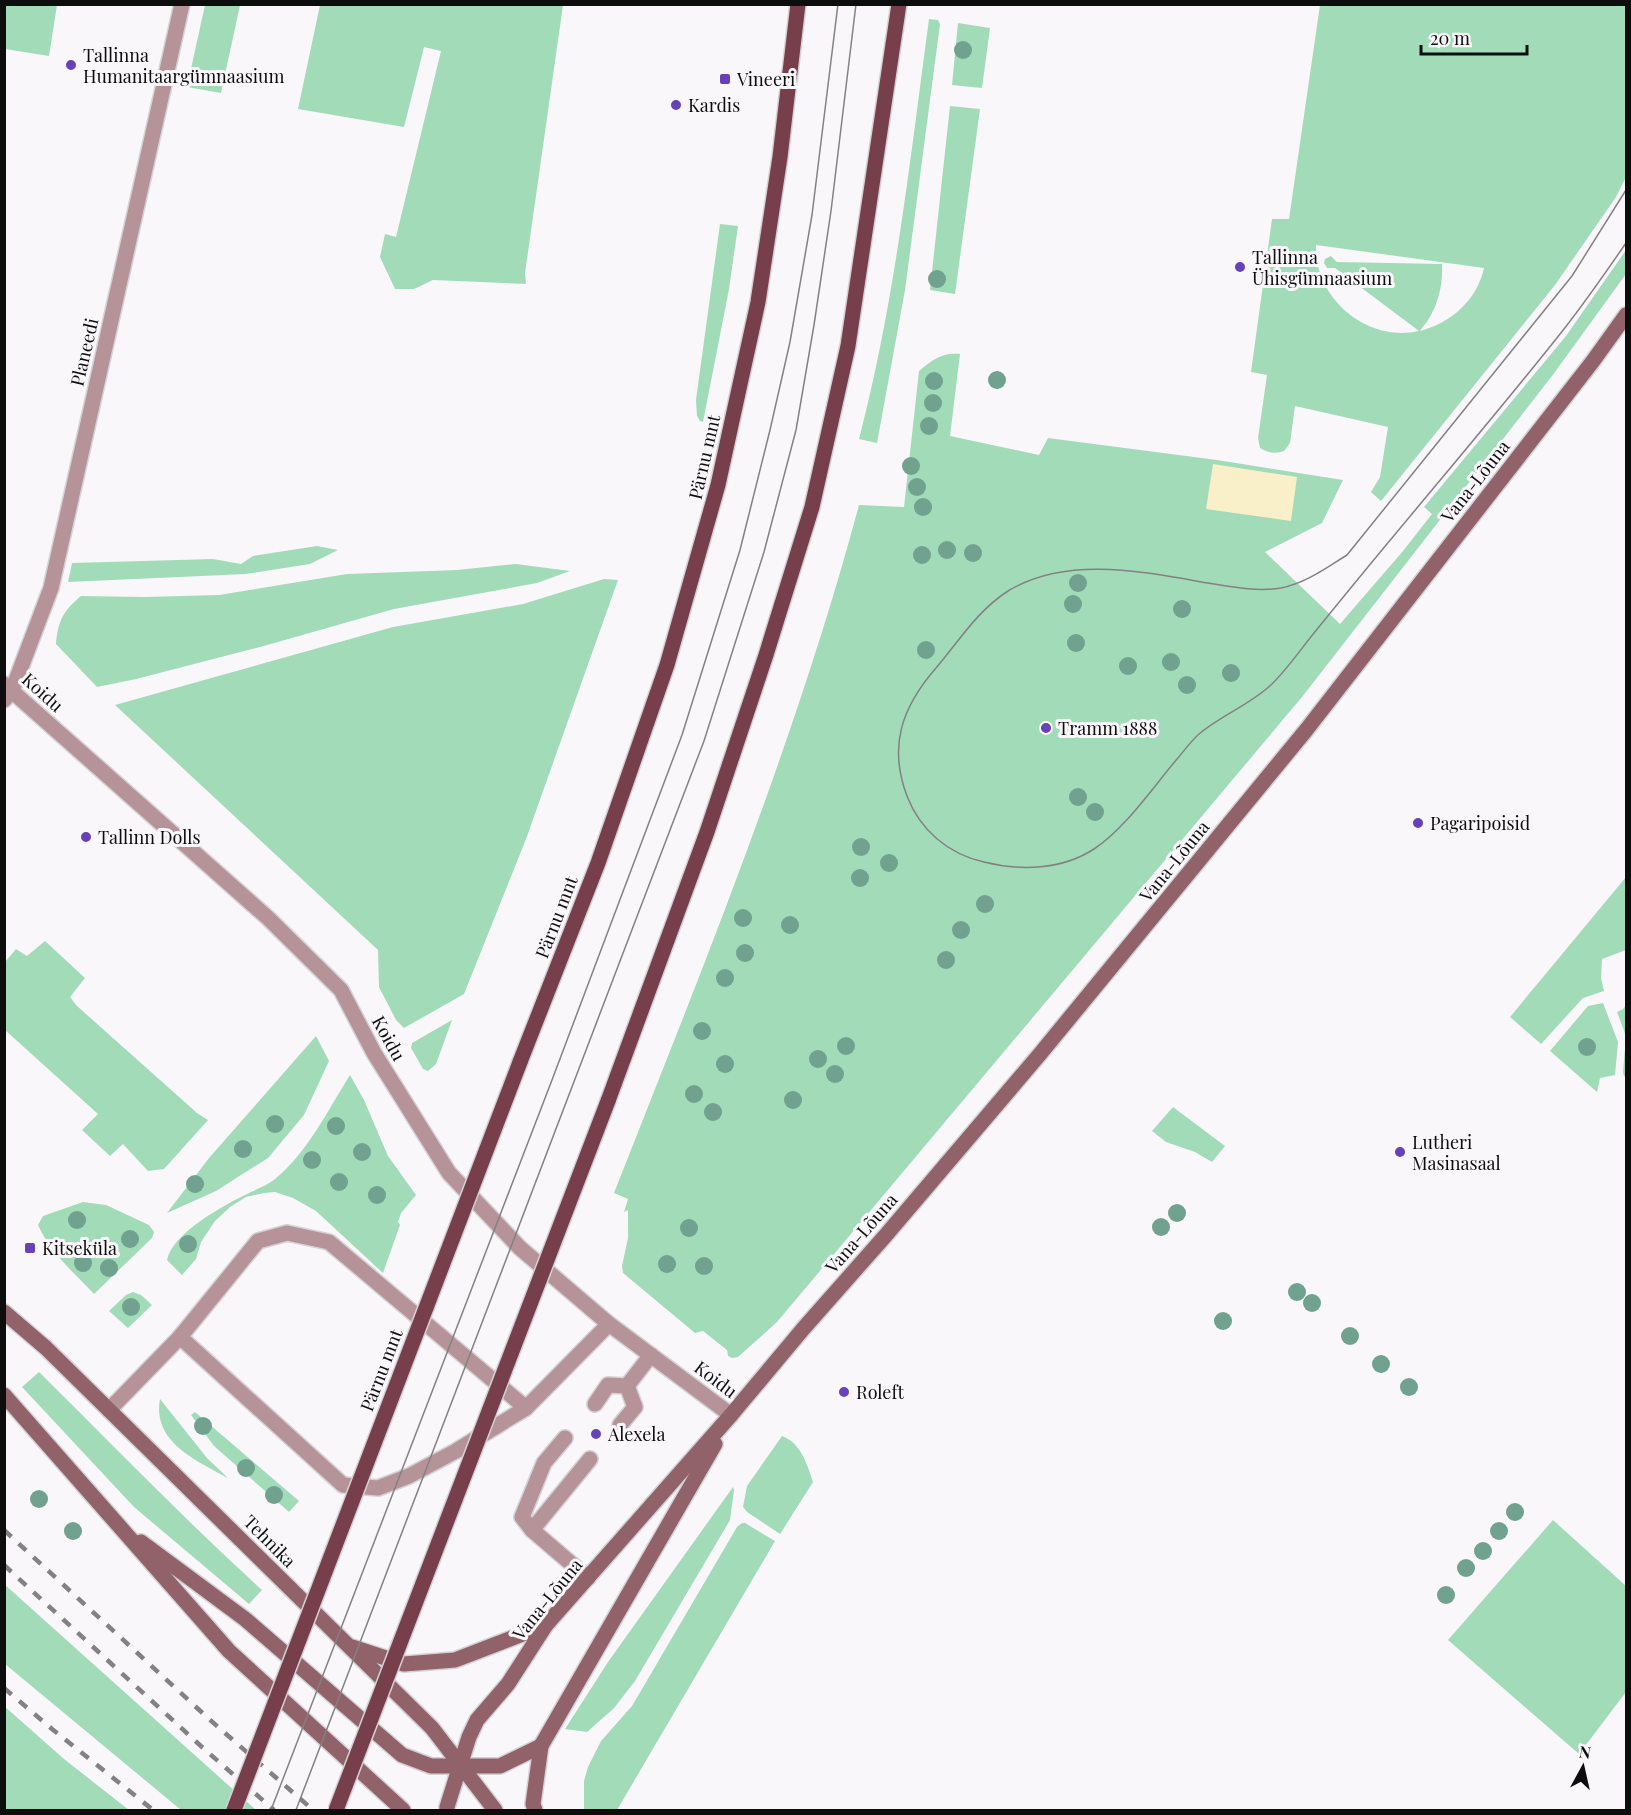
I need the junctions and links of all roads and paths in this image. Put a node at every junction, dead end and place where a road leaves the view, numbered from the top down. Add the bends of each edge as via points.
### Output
1 (182, 4) edge
2 (798, 4) edge
3 (898, 4) edge
4 (1626, 315) edge
5 (7, 692) edge
6 (4, 1312) edge
7 (609, 1324) junction
8 (180, 1337) junction
9 (651, 1355) junction
10 (627, 1386) junction
11 (4, 1395) edge
12 (595, 1404) dead end
13 (526, 1408) junction
14 (109, 1410) junction
15 (731, 1415) junction
16 (620, 1425) dead end
17 (565, 1438) dead end
18 (590, 1460) dead end
19 (119, 1527) junction
20 (532, 1530) junction
21 (588, 1578) junction
22 (546, 1625) junction
23 (347, 1645) junction
24 (541, 1746) junction
25 (460, 1766) junction
26 (234, 1810) edge
27 (336, 1810) edge
28 (403, 1810) edge
29 (447, 1810) edge
30 (495, 1810) edge
31 (535, 1810) edge

1 - 5 street, Planeedi via 51,588
2 - 26 main road, Pärnu mnt, bridge via 758,302 718,485 668,665 598,863
3 - 27 main road, bridge via 849,346 812,507 766,655 707,832 608,1101
4 - 15 street, Vana-Lõuna via 1300,737 1040,1054
5 - 7 street, Koidu via 268,918 341,990 374,1053 449,1173 520,1248
6 - 14 street, Tehnika
7 - 9 street, Koidu
7 - 13 street
8 - 13 street via 343,1485 378,1488 409,1476
8 - 13 street via 258,1241 287,1233 329,1242
8 - 14 street
9 - 10 street
9 - 15 street, Koidu
10 - 12 street via 608,1385
10 - 16 street via 635,1407
11 - 19 street
14 - 23 street, Tehnika
15 - 21 street, Vana-Lõuna
15 - 24 street, Vana-Lõuna
17 - 20 street via 544,1463 522,1517
18 - 20 street
19 - 25 street via 245,1619 402,1755 431,1766
19 - 28 street via 229,1651
20 - 21 street
21 - 22 street, Vana-Lõuna
22 - 23 street via 455,1660 404,1664
22 - 25 street, Vana-Lõuna via 508,1684 477,1720
23 - 25 street, Tehnika via 432,1728
24 - 25 street via 500,1766
24 - 31 street, Vana-Lõuna
25 - 29 street, Vana-Lõuna
25 - 30 street, Tehnika

